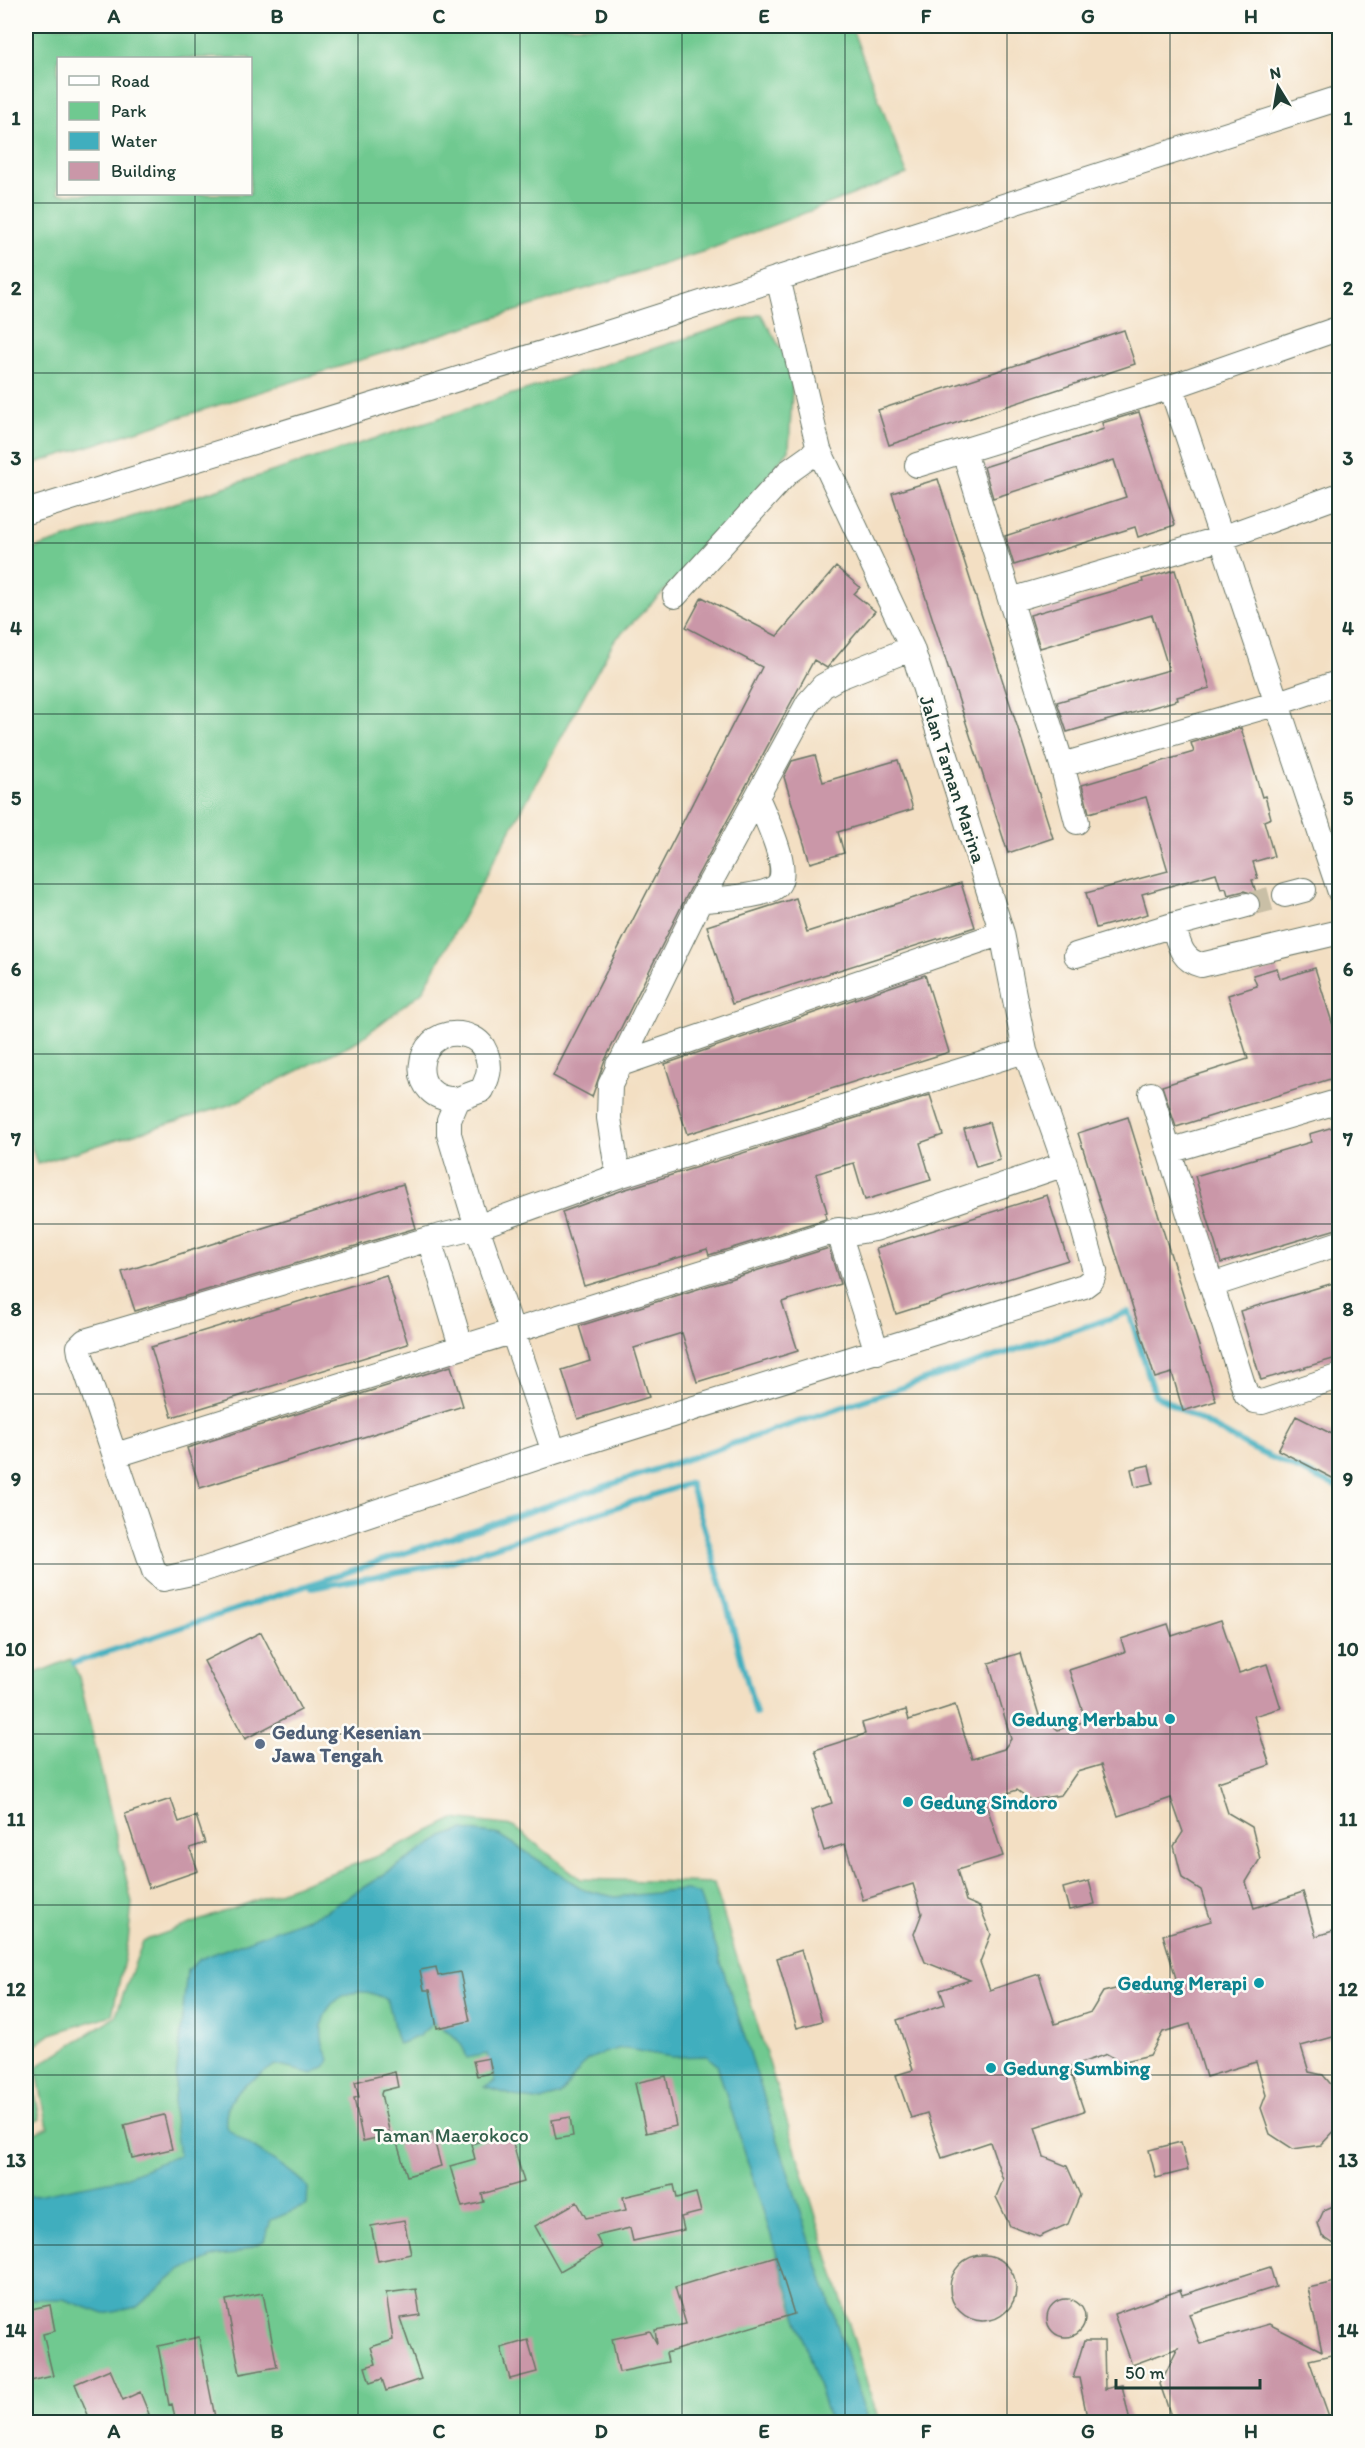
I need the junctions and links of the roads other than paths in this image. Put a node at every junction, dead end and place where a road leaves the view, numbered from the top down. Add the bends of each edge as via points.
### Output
1 (1340, 98) edge
2 (778, 278) junction
3 (1340, 328) edge
4 (1171, 387) junction
5 (819, 450) junction
6 (964, 452) junction
7 (917, 465) dead end
8 (1340, 495) edge
9 (26, 512) edge
10 (1222, 538) junction
11 (675, 596) dead end
12 (1011, 600) junction
13 (912, 648) junction
14 (1340, 682) edge
15 (1278, 704) junction
16 (1062, 765) junction
17 (757, 796) junction
18 (1077, 822) dead end
19 (1340, 893) edge
20 (700, 901) junction
21 (1247, 905) tunnel mouth
22 (1173, 925) junction
23 (1340, 926) edge
24 (1340, 932) edge
25 (1002, 933) junction
26 (1076, 955) dead end
27 (1024, 1050) junction
28 (618, 1065) junction
29 (1151, 1094) dead end
30 (458, 1099) dead end
31 (1340, 1101) edge
32 (1169, 1151) junction
33 (1065, 1164) junction
34 (618, 1176) junction
35 (477, 1227) junction
36 (838, 1230) junction
37 (429, 1239) junction
38 (1340, 1244) edge
39 (1212, 1285) junction
40 (514, 1329) junction
41 (461, 1346) junction
42 (877, 1352) junction
43 (1340, 1376) edge
44 (554, 1452) junction
45 (116, 1455) junction

1 - 2 street
2 - 5 street, Jalan Taman Marina
2 - 9 street
3 - 4 street
4 - 6 street
4 - 10 street
5 - 11 street via 788,472
5 - 13 street, Jalan Taman Marina
6 - 7 street
6 - 12 street
8 - 10 street
10 - 12 street
10 - 15 street
12 - 16 street
13 - 17 street via 823,686 807,704
13 - 25 street, Jalan Taman Marina
14 - 15 street
15 - 16 street
15 - 19 street
16 - 18 street
17 - 20 street
17 - 20 street via 778,850 782,878 775,888 757,894
19 - 23 street via 1332,912
20 - 28 street
21 - 22 street
22 - 24 street via 1184,957 1201,965
22 - 26 street
25 - 27 street, Jalan Taman Marina
25 - 28 street
27 - 33 street, Jalan Taman Marina
27 - 34 street
28 - 34 street via 607,1100
29 - 32 street
30 - 35 street via 449,1120 449,1134
31 - 32 street
32 - 39 street
33 - 36 street via 875,1229
33 - 42 street, Jalan Taman Marina via 1095,1271 1092,1280 1084,1286
34 - 35 street
35 - 37 street
35 - 40 street
36 - 40 street
36 - 42 street
37 - 41 street
37 - 45 street via 85,1341 79,1347 80,1353
38 - 39 street
39 - 43 street via 1251,1400 1268,1401
40 - 41 street
40 - 44 street
41 - 45 street
42 - 44 street
44 - 45 street via 196,1572 163,1579 154,1571

